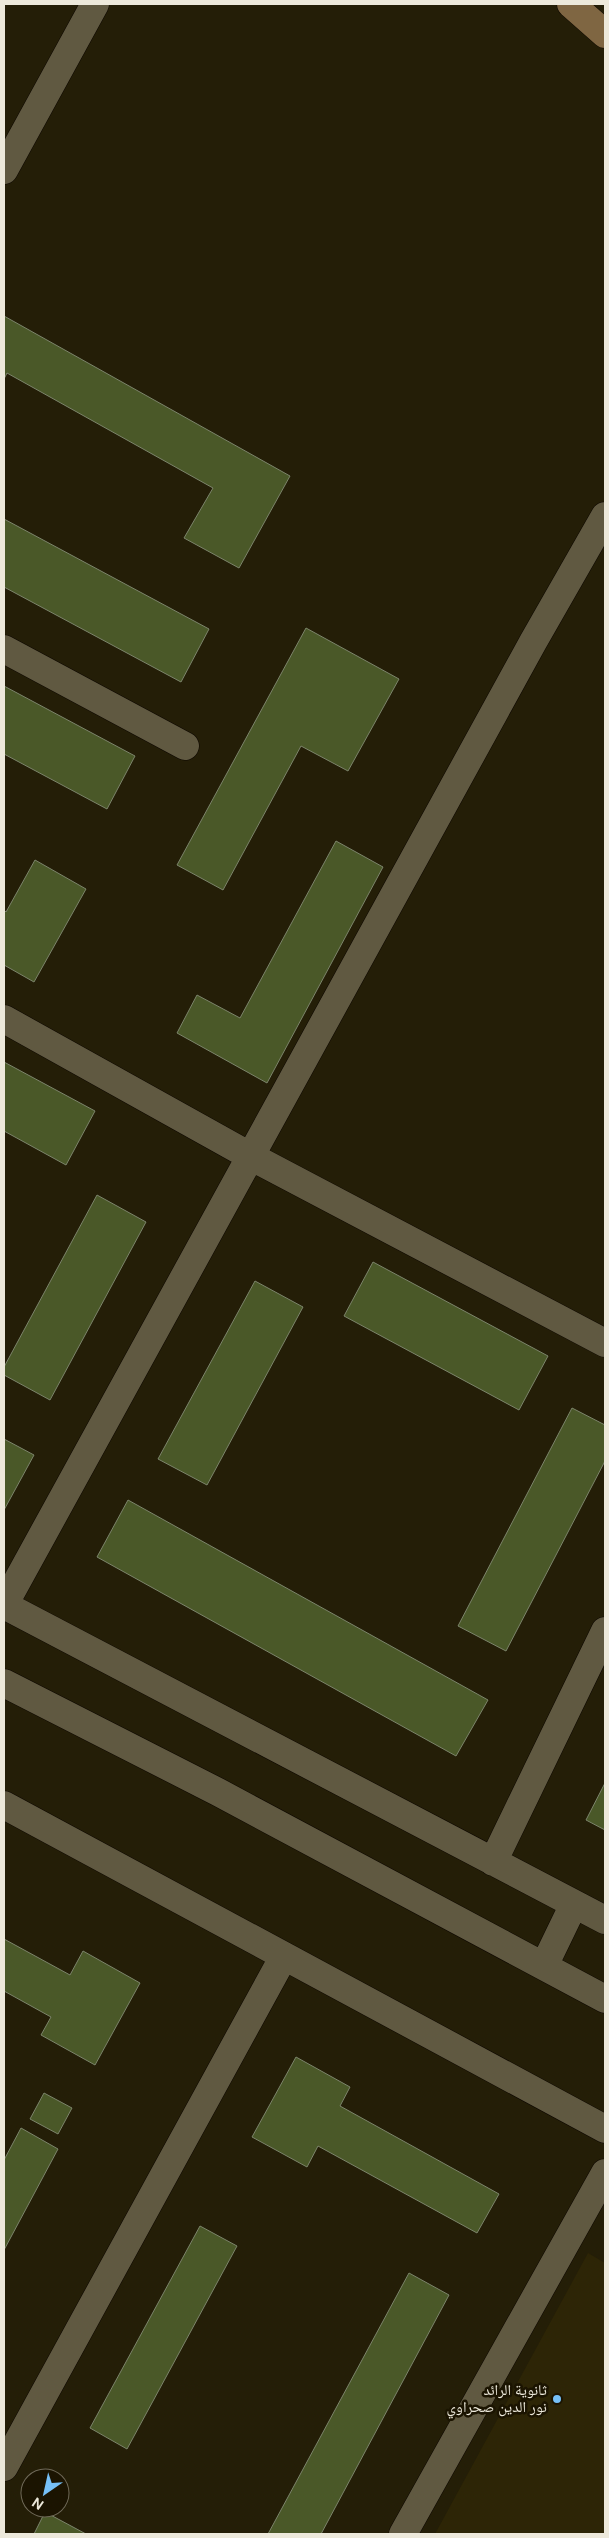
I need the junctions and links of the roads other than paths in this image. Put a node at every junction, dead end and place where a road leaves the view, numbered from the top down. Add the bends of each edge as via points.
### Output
1 (95, 4) edge
2 (571, 4) edge
3 (605, 34) edge
4 (4, 170) edge
5 (605, 516) edge
6 (4, 649) edge
7 (185, 746) dead end
8 (4, 1019) edge
9 (250, 1156) junction
10 (605, 1343) edge
11 (4, 1605) edge
12 (605, 1631) edge
13 (6, 1690) edge
14 (4, 1806) edge
15 (493, 1862) junction
16 (574, 1904) junction
17 (605, 1920) edge
18 (284, 1956) junction
19 (544, 1966) junction
20 (605, 1999) edge
21 (605, 2129) edge
22 (605, 2173) edge
23 (4, 2467) edge
24 (403, 2534) edge

1 - 4 street
2 - 3 street
5 - 9 street
6 - 7 street
8 - 9 street
9 - 10 street
9 - 11 street
11 - 15 street
12 - 15 street
13 - 19 street via 218,1792
14 - 18 street
15 - 16 street
16 - 17 street
16 - 19 street
18 - 21 street
18 - 23 street
19 - 20 street
22 - 24 street

